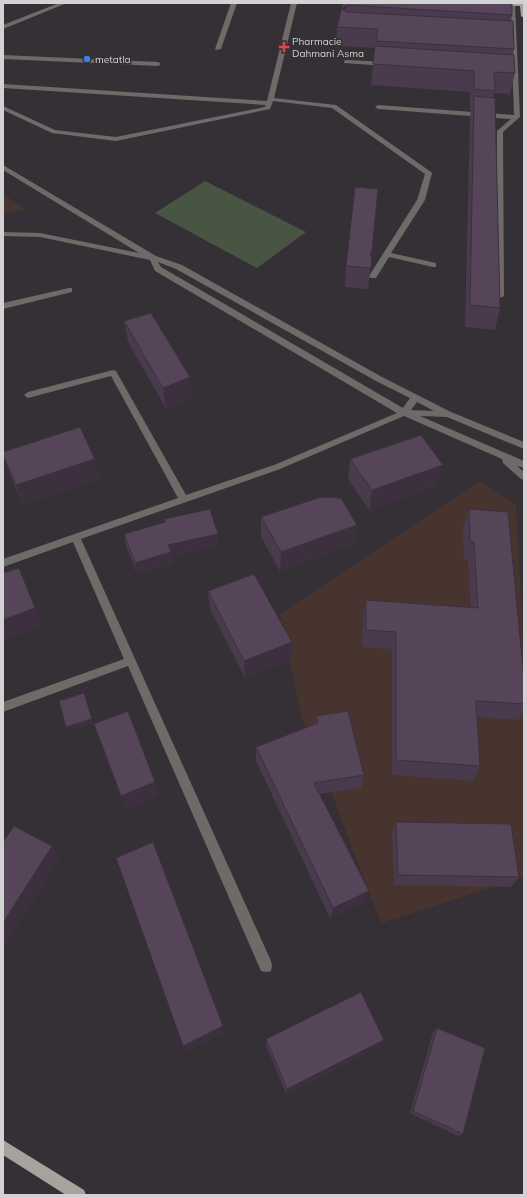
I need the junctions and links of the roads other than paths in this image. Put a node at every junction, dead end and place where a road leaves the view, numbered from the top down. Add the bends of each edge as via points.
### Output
1 (64, 3) edge
2 (234, 3) edge
3 (294, 3) edge
4 (496, 3) edge
5 (521, 5) edge
6 (524, 16) edge
7 (3, 27) edge
8 (506, 37) edge
9 (514, 37) junction
10 (218, 50) dead end
11 (3, 57) edge
12 (346, 62) dead end
13 (158, 64) dead end
14 (392, 65) edge
15 (508, 72) edge
16 (515, 72) junction
17 (3, 86) edge
18 (270, 101) junction
19 (378, 107) dead end
20 (3, 108) edge
21 (517, 117) junction
22 (3, 167) edge
23 (3, 234) edge
24 (387, 254) junction
25 (153, 258) junction
26 (433, 265) dead end
27 (373, 276) edge
28 (69, 290) dead end
29 (500, 296) edge
30 (3, 306) edge
31 (28, 396) dead end
32 (416, 397) junction
33 (404, 413) junction
34 (448, 414) junction
35 (505, 439) junction
36 (524, 439) edge
37 (524, 446) edge
38 (496, 454) junction
39 (524, 465) edge
40 (524, 477) edge
41 (184, 500) junction
42 (76, 538) junction
43 (3, 563) edge
44 (130, 661) junction
45 (3, 707) edge
46 (266, 966) dead end
47 (3, 1147) edge
48 (79, 1195) edge

1 - 7 street
2 - 10 street
3 - 18 street
4 - 5 main road
5 - 6 main road
5 - 9 street
8 - 9 street
9 - 16 street
11 - 13 street
12 - 14 street
15 - 16 street
16 - 21 street
17 - 18 street
18 - 20 street via 268,108 116,139 54,132
18 - 24 street via 334,106 429,173 421,200
19 - 21 street
21 - 29 street via 500,131
22 - 25 street
23 - 25 street via 40,235
24 - 26 street
24 - 27 street
25 - 32 street via 179,267
25 - 33 street via 158,269
28 - 30 street
31 - 41 street via 113,373
32 - 33 street
32 - 34 street
33 - 34 street
33 - 38 street
33 - 41 street via 277,467
34 - 35 street
35 - 36 street
35 - 37 street
38 - 39 street
38 - 40 street
41 - 42 street
42 - 43 street
42 - 44 street
44 - 45 street
44 - 46 street
47 - 48 main road

